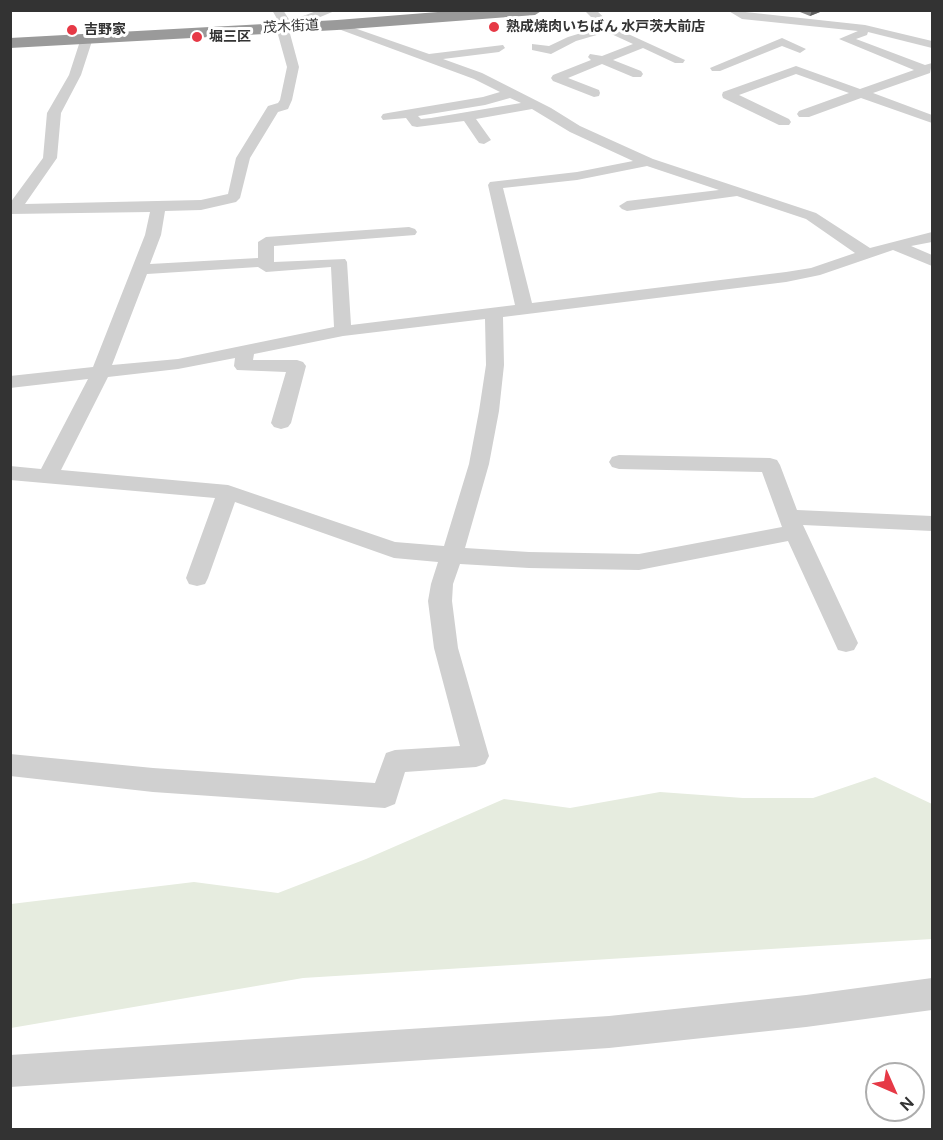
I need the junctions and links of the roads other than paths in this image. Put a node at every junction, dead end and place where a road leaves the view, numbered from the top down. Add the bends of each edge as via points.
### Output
1 (277, 10) edge
2 (536, 10) edge
3 (589, 10) edge
4 (732, 10) edge
5 (835, 10) edge
6 (335, 18) edge
7 (774, 19) junction
8 (814, 22) junction
9 (880, 26) junction
10 (285, 28) junction
11 (608, 28) junction
12 (925, 30) dead end
13 (87, 38) junction
14 (909, 38) junction
15 (782, 42) junction
16 (10, 43) edge
17 (643, 44) junction
18 (933, 44) edge
19 (536, 47) dead end
20 (499, 48) dead end
21 (800, 49) dead end
22 (583, 52) dead end
23 (429, 57) junction
24 (602, 60) junction
25 (679, 60) dead end
26 (716, 68) dead end
27 (929, 69) edge
28 (637, 74) dead end
29 (512, 93) junction
30 (594, 93) dead end
31 (858, 93) junction
32 (534, 105) junction
33 (409, 113) junction
34 (804, 114) dead end
35 (466, 116) junction
36 (388, 117) dead end
37 (933, 119) edge
38 (784, 122) dead end
39 (484, 140) dead end
40 (648, 162) junction
41 (740, 192) junction
42 (627, 206) dead end
43 (158, 207) junction
44 (12, 209) edge
45 (409, 232) dead end
46 (933, 237) edge
47 (894, 246) junction
48 (868, 254) junction
49 (933, 261) edge
50 (265, 262) junction
51 (141, 269) junction
52 (525, 309) junction
53 (494, 314) junction
54 (343, 331) junction
55 (245, 351) junction
56 (100, 374) junction
57 (10, 382) edge
58 (281, 423) dead end
59 (619, 462) dead end
60 (10, 473) edge
61 (48, 475) junction
62 (228, 492) junction
63 (933, 523) edge
64 (793, 525) junction
65 (452, 555) junction
66 (197, 578) dead end
67 (846, 643) dead end
68 (10, 765) edge
69 (933, 994) edge
70 (10, 1071) edge

1 - 10 street
2 - 6 highway, 茂木街道
3 - 11 street
4 - 7 street via 742,16
5 - 8 street
6 - 10 highway, 茂木街道
6 - 23 street
7 - 8 street
7 - 15 street via 770,32 786,41
8 - 9 street
9 - 14 street
9 - 27 street via 845,39
10 - 13 highway, 茂木街道
10 - 43 street via 293,67 286,100 283,106 273,109 243,158 235,195 222,202
11 - 17 street
11 - 19 street via 551,50
12 - 14 street
13 - 16 highway, 茂木街道
13 - 44 street via 75,75 54,113 50,158
14 - 18 street
15 - 21 street
15 - 26 street
17 - 24 street
17 - 25 street
20 - 23 street
22 - 24 street
23 - 29 street
24 - 28 street
24 - 30 street via 556,78
27 - 31 street
29 - 32 street
29 - 33 street
31 - 34 street
31 - 37 street
31 - 38 street via 792,70 728,95
32 - 35 street
32 - 40 street via 575,129
33 - 35 street via 417,123
33 - 36 street
35 - 39 street
40 - 41 street
40 - 52 street via 495,186
41 - 42 street
41 - 48 street via 811,216
43 - 44 street
43 - 51 street
45 - 50 street via 266,242
46 - 47 street
47 - 48 street
47 - 49 street
48 - 52 street via 786,277
50 - 51 street
50 - 54 street via 266,267 339,262
51 - 56 street
52 - 53 street
53 - 54 street
53 - 65 street via 495,365 489,411 479,464
54 - 55 street
55 - 56 street
55 - 58 street via 243,366 297,366
56 - 57 street
56 - 61 street
59 - 64 street via 770,465
60 - 61 street
61 - 62 street
62 - 65 street via 394,550
62 - 66 street
63 - 64 street
64 - 65 street via 639,562
64 - 67 street
65 - 68 street via 440,601 446,648 476,756 395,761 385,796 153,780
69 - 70 street via 609,1032

